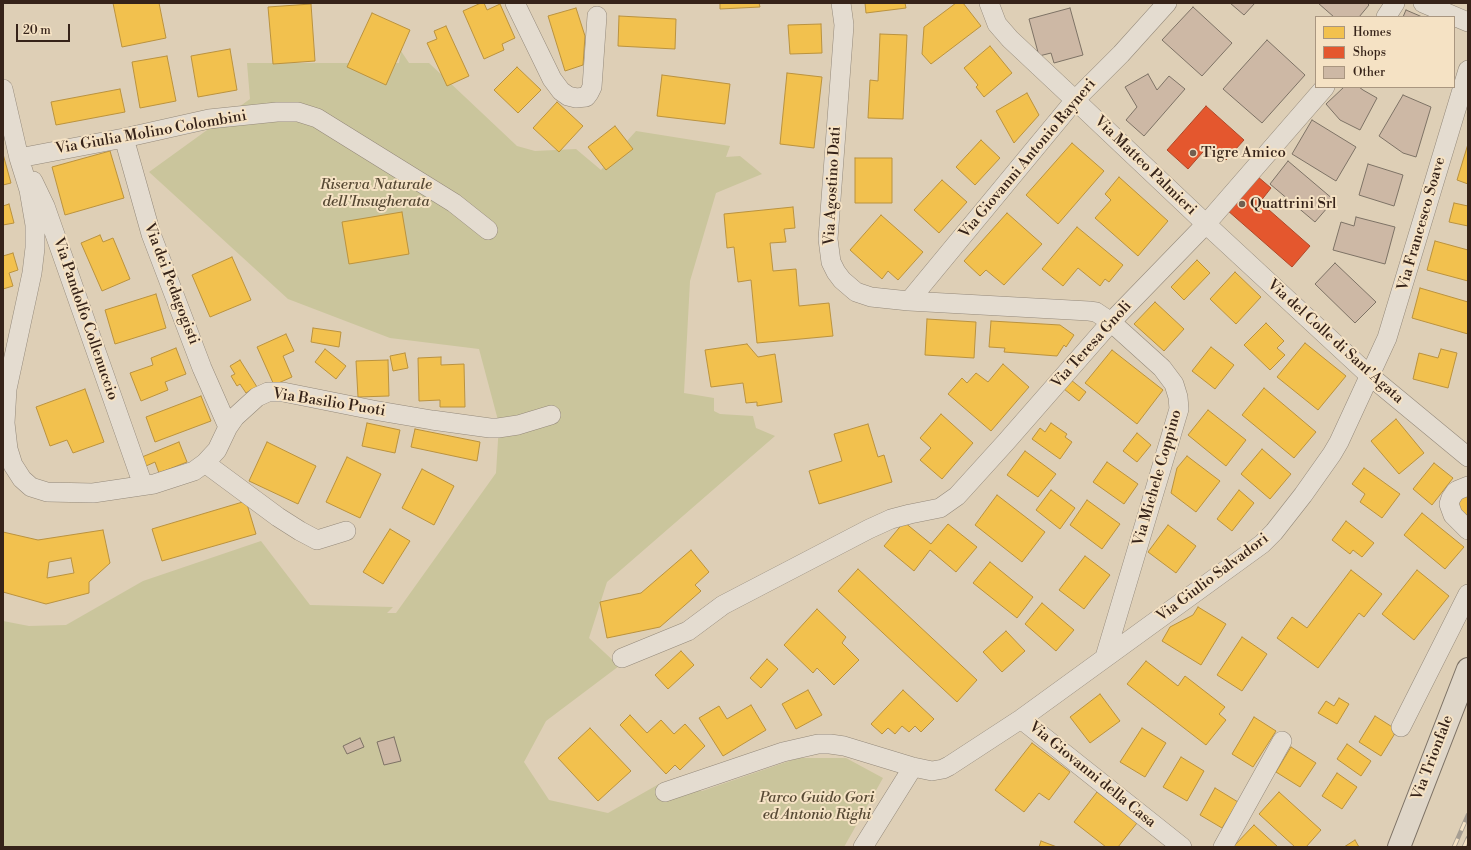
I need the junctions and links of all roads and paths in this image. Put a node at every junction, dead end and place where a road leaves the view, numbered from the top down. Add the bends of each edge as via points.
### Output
1 (515, 3) edge
2 (841, 3) edge
3 (989, 3) edge
4 (1167, 3) edge
5 (1395, 3) edge
6 (1424, 3) edge
7 (598, 16) dead end
8 (1387, 16) edge
9 (1454, 16) edge
10 (1455, 16) edge
11 (1468, 22) edge
12 (1468, 70) edge
13 (1324, 88) edge
14 (3, 89) edge
15 (1075, 100) junction
16 (124, 138) junction
17 (19, 158) junction
18 (1206, 224) junction
19 (488, 230) dead end
20 (909, 301) junction
21 (1111, 322) junction
22 (1370, 376) junction
23 (551, 415) dead end
24 (228, 427) junction
25 (1468, 457) edge
26 (205, 463) junction
27 (143, 485) junction
28 (1468, 486) edge
29 (346, 530) dead end
30 (1468, 530) edge
31 (1468, 594) edge
32 (1105, 657) junction
33 (622, 658) dead end
34 (1468, 669) edge
35 (1021, 718) junction
36 (1401, 727) dead end
37 (1282, 741) dead end
38 (913, 767) junction
39 (665, 792) dead end
40 (863, 847) edge
41 (1182, 847) edge
42 (1223, 847) edge
43 (1399, 847) edge

1 - 7 street via 552,79 561,91 576,98 586,97 592,87
2 - 20 street, Via Agostino Dati via 844,25 828,231 829,255 836,272 856,292 871,298
3 - 15 street, Via Matteo Palmieri via 993,17 1003,33
4 - 15 street, Via Giovanni Antonio Rayneri
5 - 8 street
6 - 9 street
10 - 11 street
12 - 22 street, Via Francesco Soave via 1393,322
13 - 18 street, Via Teresa Gnoli
14 - 17 street, Via Basilio Puoti
15 - 18 street, Via Matteo Palmieri
15 - 20 street, Via Giovanni Antonio Rayneri
16 - 17 street, Via Giulia Molino Colombini
16 - 19 street, Via Giulia Molino Colombini via 209,119 277,112 303,113 317,118 454,203
16 - 24 street, Via dei Pedagogisti via 151,234 202,368
17 - 27 street, Via Pandolfo Collenuccio via 45,206
17 - 27 street, Via Basilio Puoti via 30,198 35,248 27,305 5,405 5,435 11,460 26,483 47,492 93,493
18 - 21 street, Via Teresa Gnoli
18 - 22 street, Via del Colle di Sant'Agata
20 - 21 street, Via Agostino Dati via 1089,310
21 - 32 street, Via Michele Coppino via 1171,379 1177,392 1179,409
21 - 33 street, Via Teresa Gnoli via 952,500 940,508 891,519 869,529 723,605 688,631
22 - 25 street, Via del Colle di Sant'Agata
22 - 32 street, Via Giulio Salvadori via 1332,454 1274,532 1247,556
23 - 24 street, Via Basilio Puoti via 518,425 490,428 271,392 264,393 251,402
24 - 26 street, Via Basilio Puoti via 217,450
26 - 27 street, Via Basilio Puoti via 199,469 188,473
26 - 29 street via 278,517 317,540
28 - 30 street via 1455,492 1449,504 1453,515
31 - 36 street
32 - 35 street, Via Giulio Salvadori
34 - 43 main road, Via Trionfale
35 - 38 street, Via Giulio Salvadori via 938,771
35 - 41 street, Via Giovanni della Casa
37 - 42 street
38 - 39 street, Via Giulio Salvadori via 844,746 813,745 760,759
38 - 40 street

